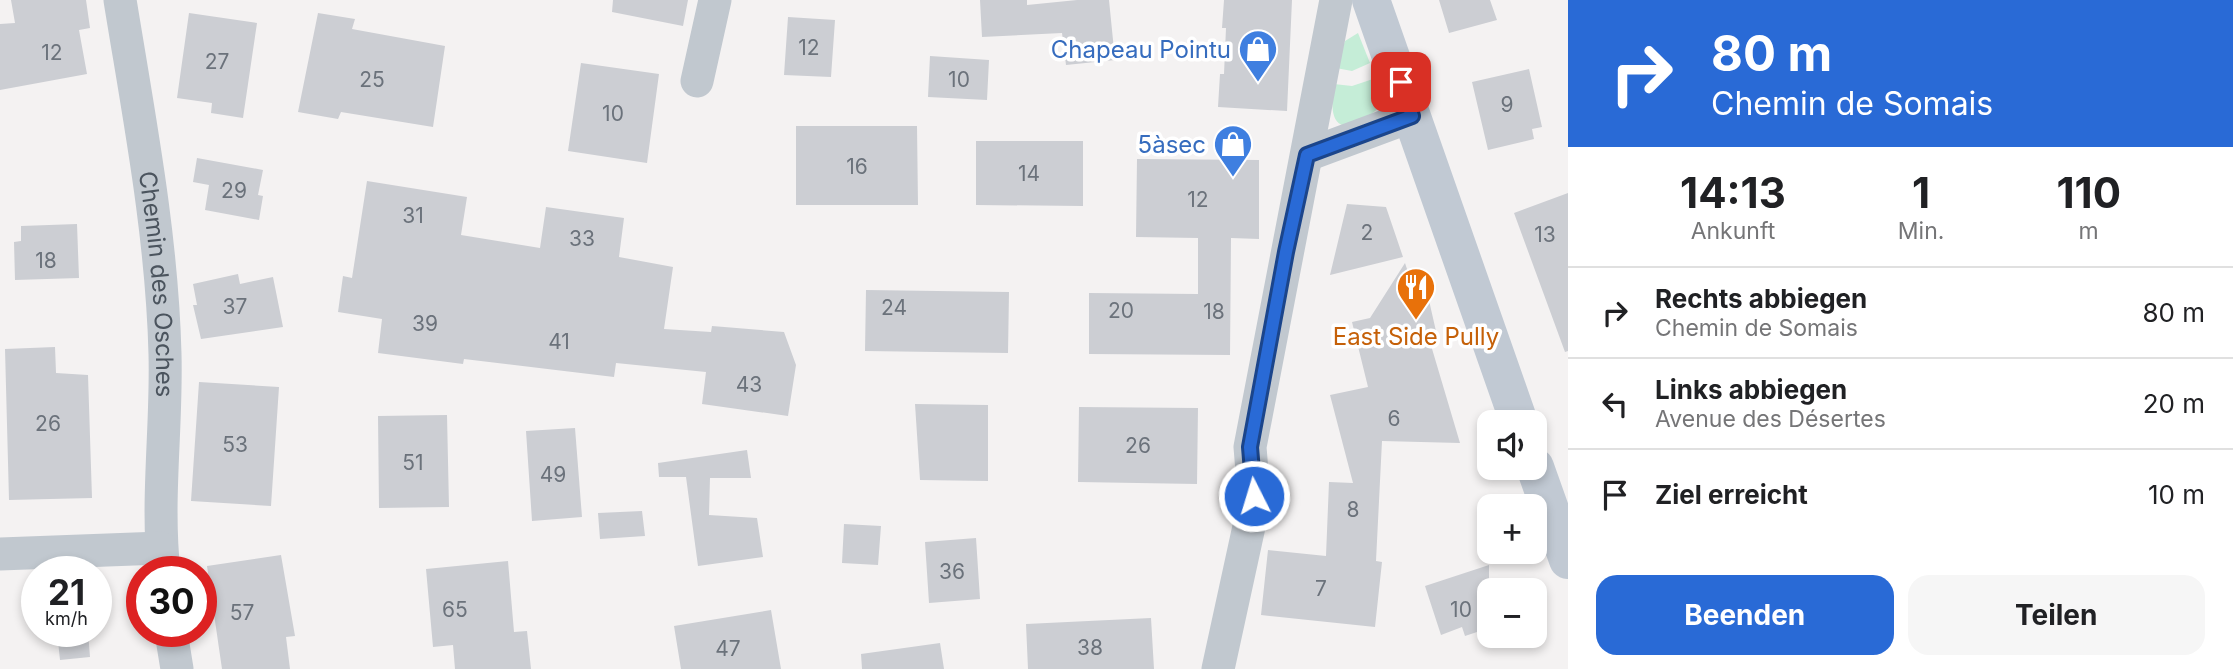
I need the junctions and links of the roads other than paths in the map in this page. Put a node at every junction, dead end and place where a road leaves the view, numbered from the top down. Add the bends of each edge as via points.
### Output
1 (120, 0) edge
2 (715, 0) edge
3 (1336, 0) edge
4 (1371, 0) edge
5 (697, 81) dead end
6 (1412, 116) junction
7 (1307, 155) junction
8 (1515, 410) edge
9 (1540, 480) edge
10 (0, 554) edge
11 (163, 556) edge
12 (126, 559) edge
13 (1568, 560) edge
14 (173, 647) edge
15 (177, 669) edge
16 (1218, 669) edge

1 - 11 street, Chemin des Osches via 156,231 165,355 160,493
2 - 5 street
3 - 7 street
4 - 6 main road
6 - 7 street
6 - 8 main road
7 - 16 street via 1250,447 1254,496 1250,522
9 - 13 main road
10 - 12 street
14 - 15 street

